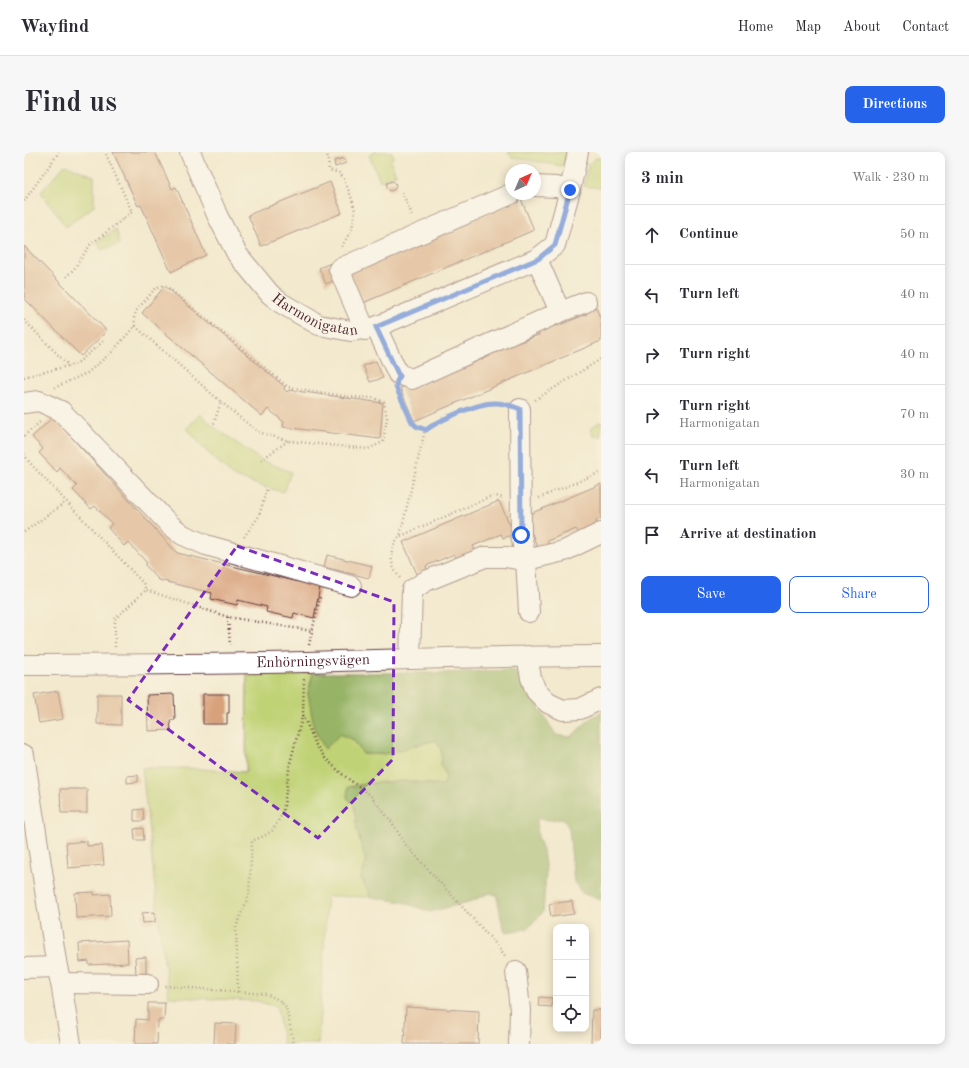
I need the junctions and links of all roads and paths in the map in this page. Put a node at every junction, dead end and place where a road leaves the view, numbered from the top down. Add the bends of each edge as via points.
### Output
1 (59, 152) edge
2 (104, 152) edge
3 (190, 152) edge
4 (327, 152) edge
5 (578, 152) edge
6 (541, 186) edge
7 (570, 190) junction
8 (402, 192) dead end
9 (505, 197) edge
10 (24, 201) edge
11 (420, 234) junction
12 (342, 246) dead end
13 (538, 259) junction
14 (66, 277) dead end
15 (586, 302) dead end
16 (560, 312) junction
17 (24, 320) edge
18 (135, 326) junction
19 (370, 328) junction
20 (105, 340) dead end
21 (601, 359) edge
22 (69, 367) junction
23 (400, 376) junction
24 (24, 378) edge
25 (31, 402) edge
26 (221, 402) junction
27 (520, 409) junction
28 (213, 426) dead end
29 (426, 430) junction
30 (289, 441) junction
31 (24, 454) edge
32 (261, 460) dead end
33 (267, 488) dead end
34 (66, 502) junction
35 (24, 532) edge
36 (601, 533) edge
37 (234, 553) junction
38 (526, 560) junction
39 (324, 578) junction
40 (351, 586) dead end
41 (146, 590) junction
42 (412, 590) junction
43 (529, 612) dead end
44 (228, 617) junction
45 (312, 631) junction
46 (115, 650) dead end
47 (230, 650) dead end
48 (527, 656) junction
49 (601, 656) edge
50 (410, 658) junction
51 (305, 662) junction
52 (24, 665) edge
53 (601, 699) edge
54 (303, 714) junction
55 (24, 755) edge
56 (24, 968) edge
57 (516, 971) joint
58 (59, 975) junction
59 (148, 984) joint
60 (238, 992) junction
61 (71, 1044) edge
62 (294, 1044) edge
63 (519, 1044) edge

1 - 10 path
2 - 14 path via 132,212 90,245
3 - 19 street, Harmonigatan via 237,254 270,294 319,325 351,332
4 - 12 path via 329,170 339,173 344,179 355,211 352,229
5 - 7 street, Harmonigatan
6 - 7 street
7 - 13 street, Harmonigatan via 555,245
8 - 11 path
9 - 11 street
11 - 19 street via 339,269
13 - 16 street
13 - 19 street, Harmonigatan
15 - 16 street
16 - 23 street via 412,379
17 - 22 path
18 - 25 path via 111,353 87,373 46,391
18 - 26 path
18 - 30 path via 136,312 154,290 165,285 288,387 373,398 384,402 387,418 383,442 368,449
19 - 23 street
20 - 22 path
21 - 27 path
22 - 24 path
23 - 29 path via 396,387 412,422
25 - 37 street via 61,411 170,525 183,535
26 - 28 path
26 - 30 path via 258,432
27 - 29 path via 494,402 476,406
27 - 38 street via 521,535
29 - 42 path via 400,536 391,549 395,572
30 - 32 path
31 - 34 path
33 - 37 path via 259,516
34 - 35 path
34 - 41 path via 143,583
36 - 38 street via 564,551
37 - 39 street
38 - 42 street via 486,557 426,580
38 - 43 street
39 - 40 street
39 - 45 path
41 - 44 path
41 - 46 path via 115,619
42 - 50 street
44 - 45 path
44 - 47 path
45 - 51 path
48 - 49 street, Enhörningsvägen
48 - 50 street, Enhörningsvägen
48 - 53 street via 536,691 548,703 563,710 580,709
50 - 51 street, Enhörningsvägen
51 - 52 street, Enhörningsvägen
51 - 54 path
54 - 57 path via 316,745 325,758 370,795 405,844 496,944
54 - 60 path via 290,762 283,812 273,830 252,841 250,848 249,895 236,927
55 - 58 street
56 - 58 street
57 - 63 street via 520,1010
58 - 59 street
58 - 61 street
59 - 60 path
60 - 62 path via 266,994 286,1007

